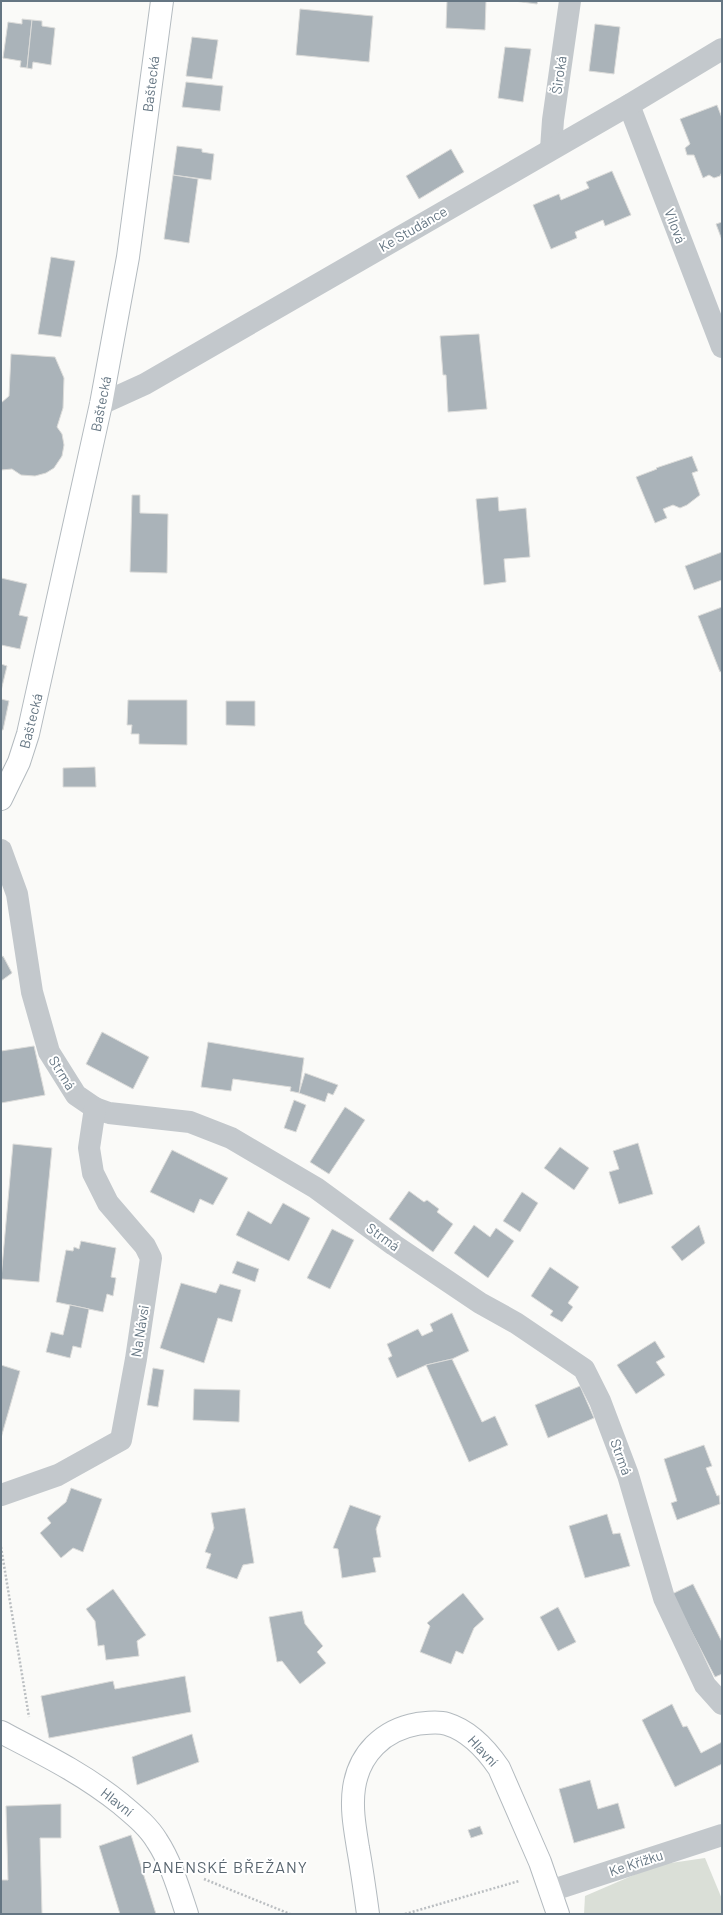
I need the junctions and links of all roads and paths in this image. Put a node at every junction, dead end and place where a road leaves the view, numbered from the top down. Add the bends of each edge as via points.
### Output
1 (162, 1) edge
2 (570, 1) edge
3 (722, 50) edge
4 (629, 105) junction
5 (551, 149) junction
6 (722, 347) edge
7 (102, 404) junction
8 (1, 799) edge
9 (1, 850) edge
10 (95, 1108) junction
11 (1, 1495) edge
12 (1, 1546) edge
13 (722, 1704) edge
14 (1, 1732) edge
15 (35, 1750) junction
16 (722, 1835) edge
17 (168, 1864) junction
18 (548, 1882) junction
19 (187, 1914) edge
20 (290, 1914) edge
21 (368, 1914) edge
22 (405, 1914) edge
23 (558, 1914) edge

1 - 7 street, Baštecká via 128,257
2 - 5 street, Široká
3 - 4 street, Ke Studánce
4 - 5 street, Ke Studánce
4 - 6 street, Vilová
5 - 7 street, Ke Studánce via 145,384
7 - 8 street, Baštecká via 28,734 19,762
9 - 10 street, Strmá via 17,894 32,992 49,1052 76,1095
10 - 11 street, Na Návsi via 88,1148 93,1173 108,1203 145,1246 151,1258 121,1440 58,1475
10 - 13 street, Strmá via 109,1113 190,1122 231,1138 316,1188 414,1259 480,1303 516,1322 584,1369 600,1401 628,1475 664,1598 706,1685
12 - 15 path
14 - 15 street, Hlavní
15 - 17 street, Hlavní via 80,1775 143,1822 157,1840
16 - 18 street, Ke Křížku
17 - 19 street, Hlavní
17 - 20 path
18 - 21 street, Hlavní via 505,1779 490,1756 466,1733 448,1725 439,1722 411,1725 393,1731 374,1745 361,1765 354,1787 354,1818
18 - 22 path
18 - 23 street, Hlavní

